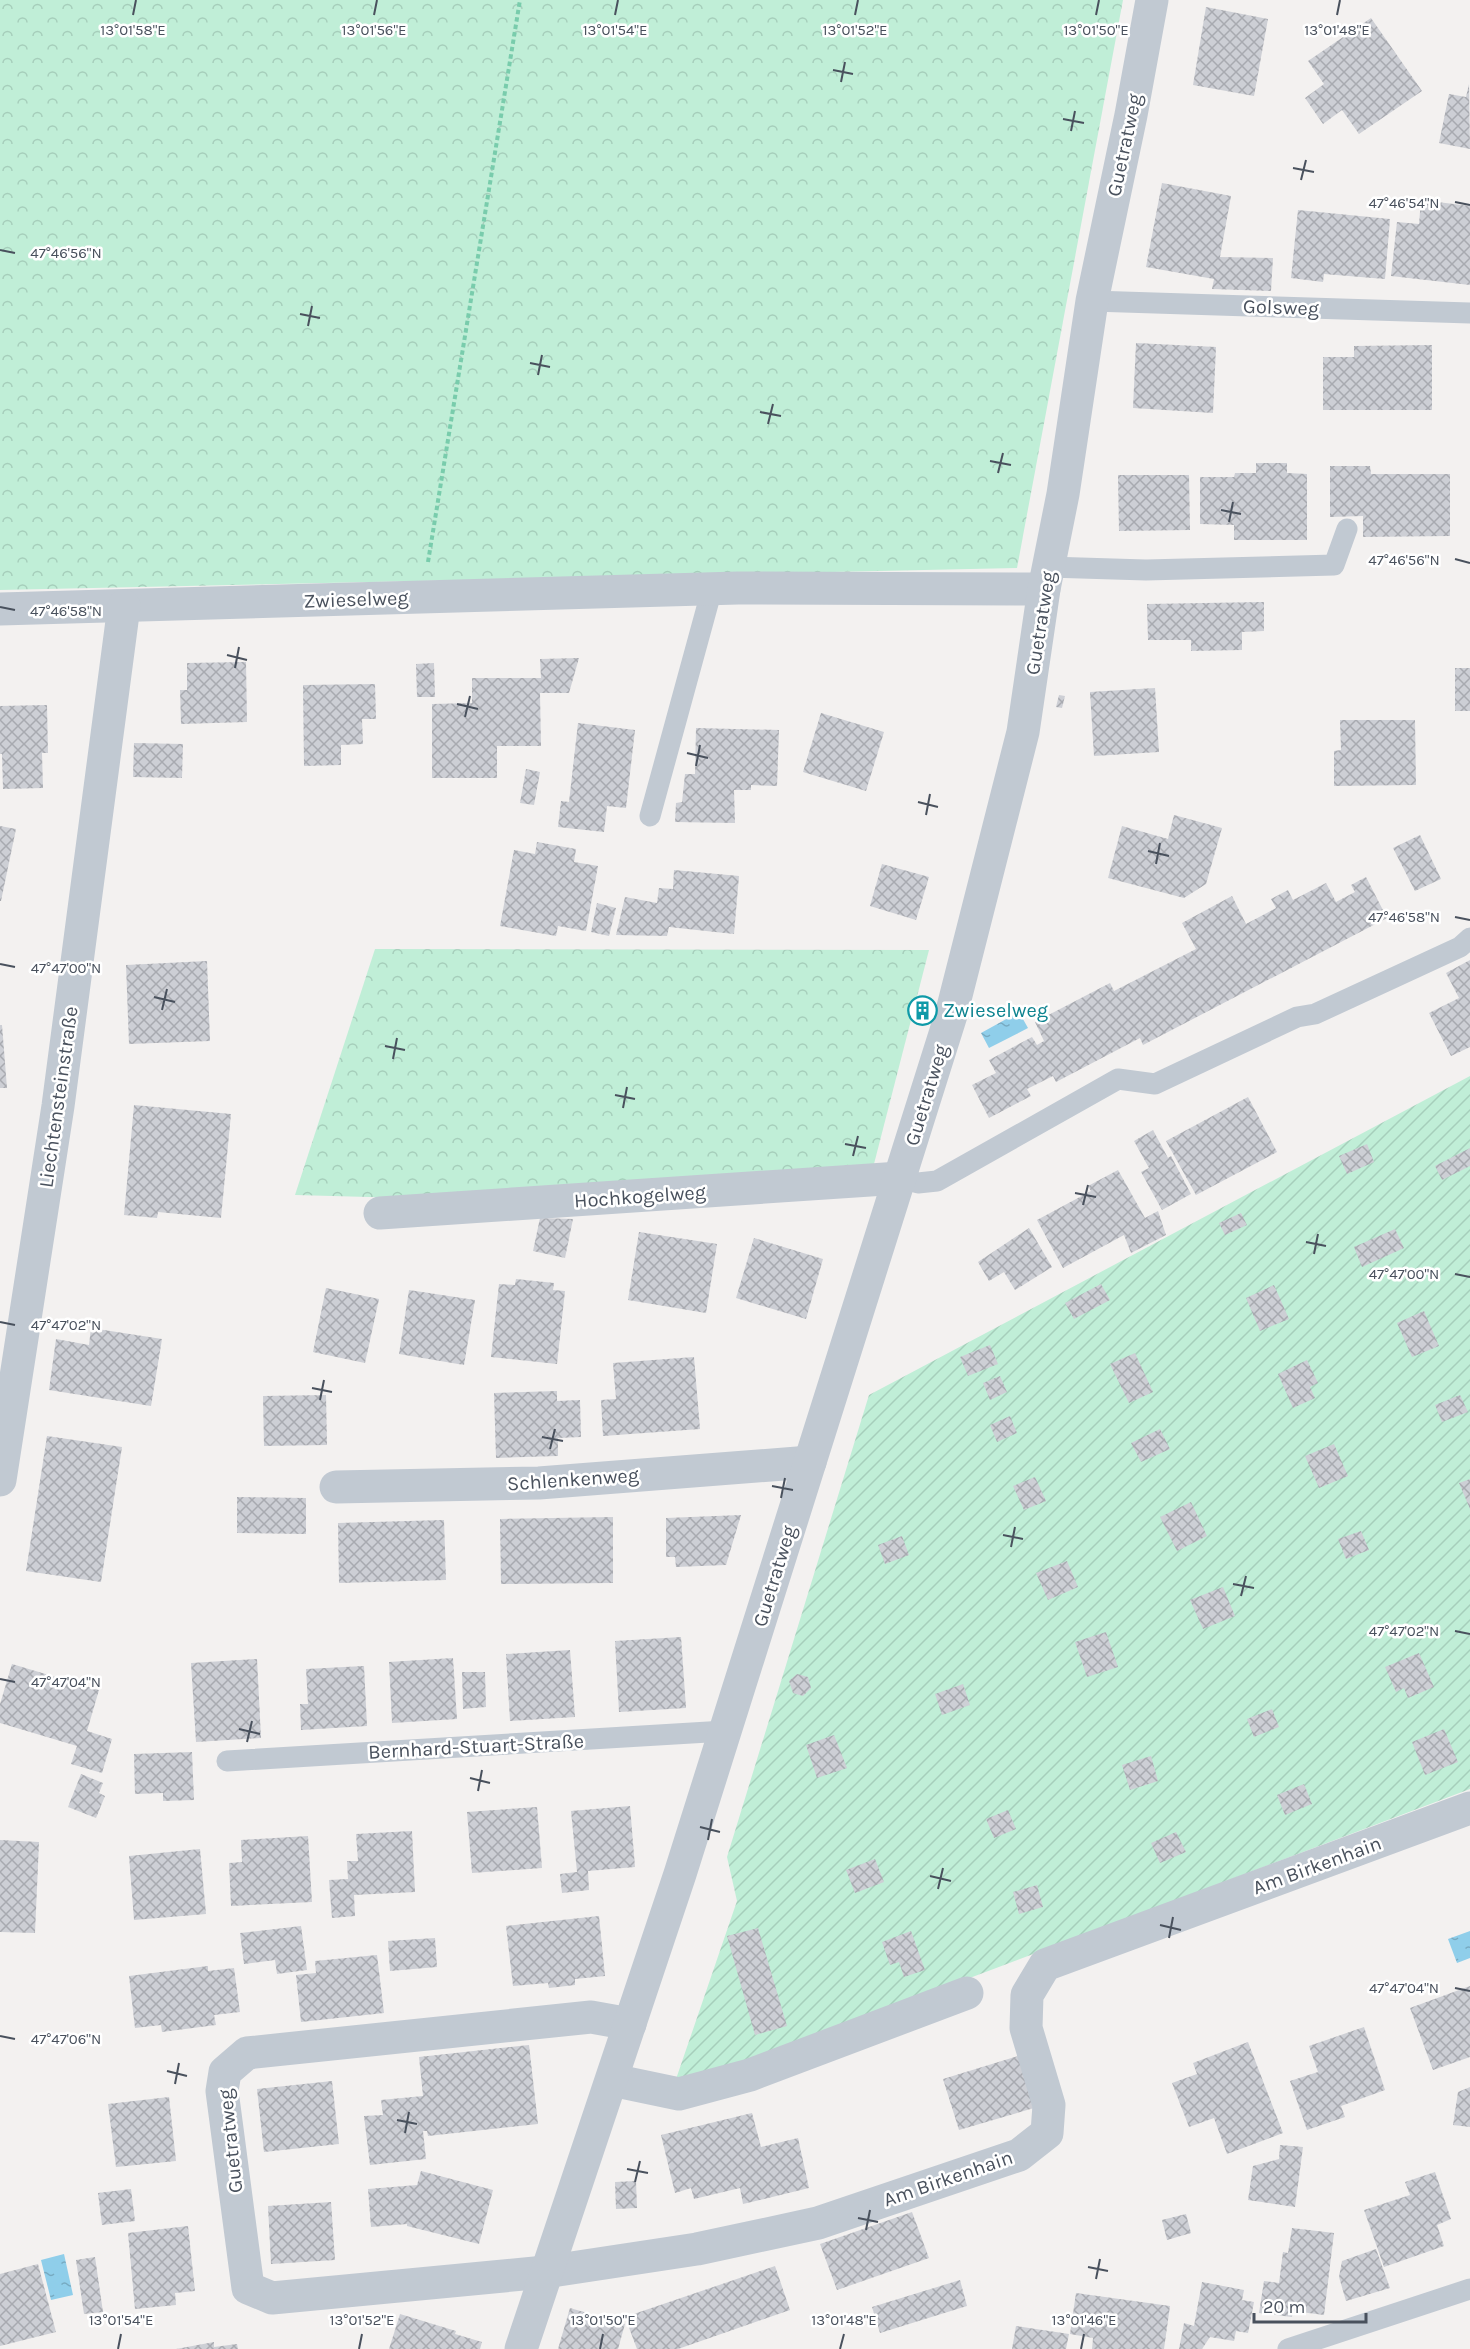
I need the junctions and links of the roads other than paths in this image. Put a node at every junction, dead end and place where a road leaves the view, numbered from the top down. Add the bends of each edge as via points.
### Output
1 (1152, 0) edge
2 (1092, 301) junction
3 (1470, 313) edge
4 (1347, 529) dead end
5 (1046, 578) junction
6 (712, 589) junction
7 (124, 606) junction
8 (0, 609) edge
9 (650, 816) dead end
10 (1470, 939) edge
11 (900, 1178) junction
12 (380, 1213) dead end
13 (810, 1462) junction
14 (0, 1480) edge
15 (336, 1487) dead end
16 (725, 1731) junction
17 (227, 1761) dead end
18 (1470, 1808) edge
19 (967, 1993) dead end
20 (630, 2024) junction
21 (612, 2080) junction
22 (545, 2272) junction
23 (1470, 2289) edge
24 (521, 2349) edge
25 (1288, 2349) edge

1 - 2 street, Guetratweg
2 - 3 lane, Golsweg
2 - 5 street, Guetratweg via 1063,494
4 - 5 lane via 1334,565 1146,570
5 - 6 street, Zwieselweg
5 - 11 street, Guetratweg via 1023,732 951,1015
6 - 7 street, Zwieselweg
6 - 9 lane
7 - 8 street, Zwieselweg
7 - 14 street, Liechtensteinstraße via 58,1106
10 - 11 lane via 1315,1014 1297,1017 1155,1084 1118,1079 937,1181 918,1183
11 - 12 street, Hochkogelweg
11 - 13 street, Guetratweg
13 - 15 street, Schlenkenweg via 539,1483
13 - 16 street, Guetratweg
16 - 17 lane, Bernhard-Stuart-Straße
16 - 20 street, Guetratweg
18 - 22 street, Am Birkenhain via 1045,1965 1027,1995 1026,2028 1049,2105 1047,2133 1018,2155 818,2223 697,2249
19 - 21 street via 750,2075 679,2094
20 - 21 street, Guetratweg
20 - 22 street, Guetratweg via 591,2017 247,2053 225,2072 222,2091 248,2288 272,2298
21 - 22 street, Guetratweg
22 - 24 street, Guetratweg
23 - 25 lane

